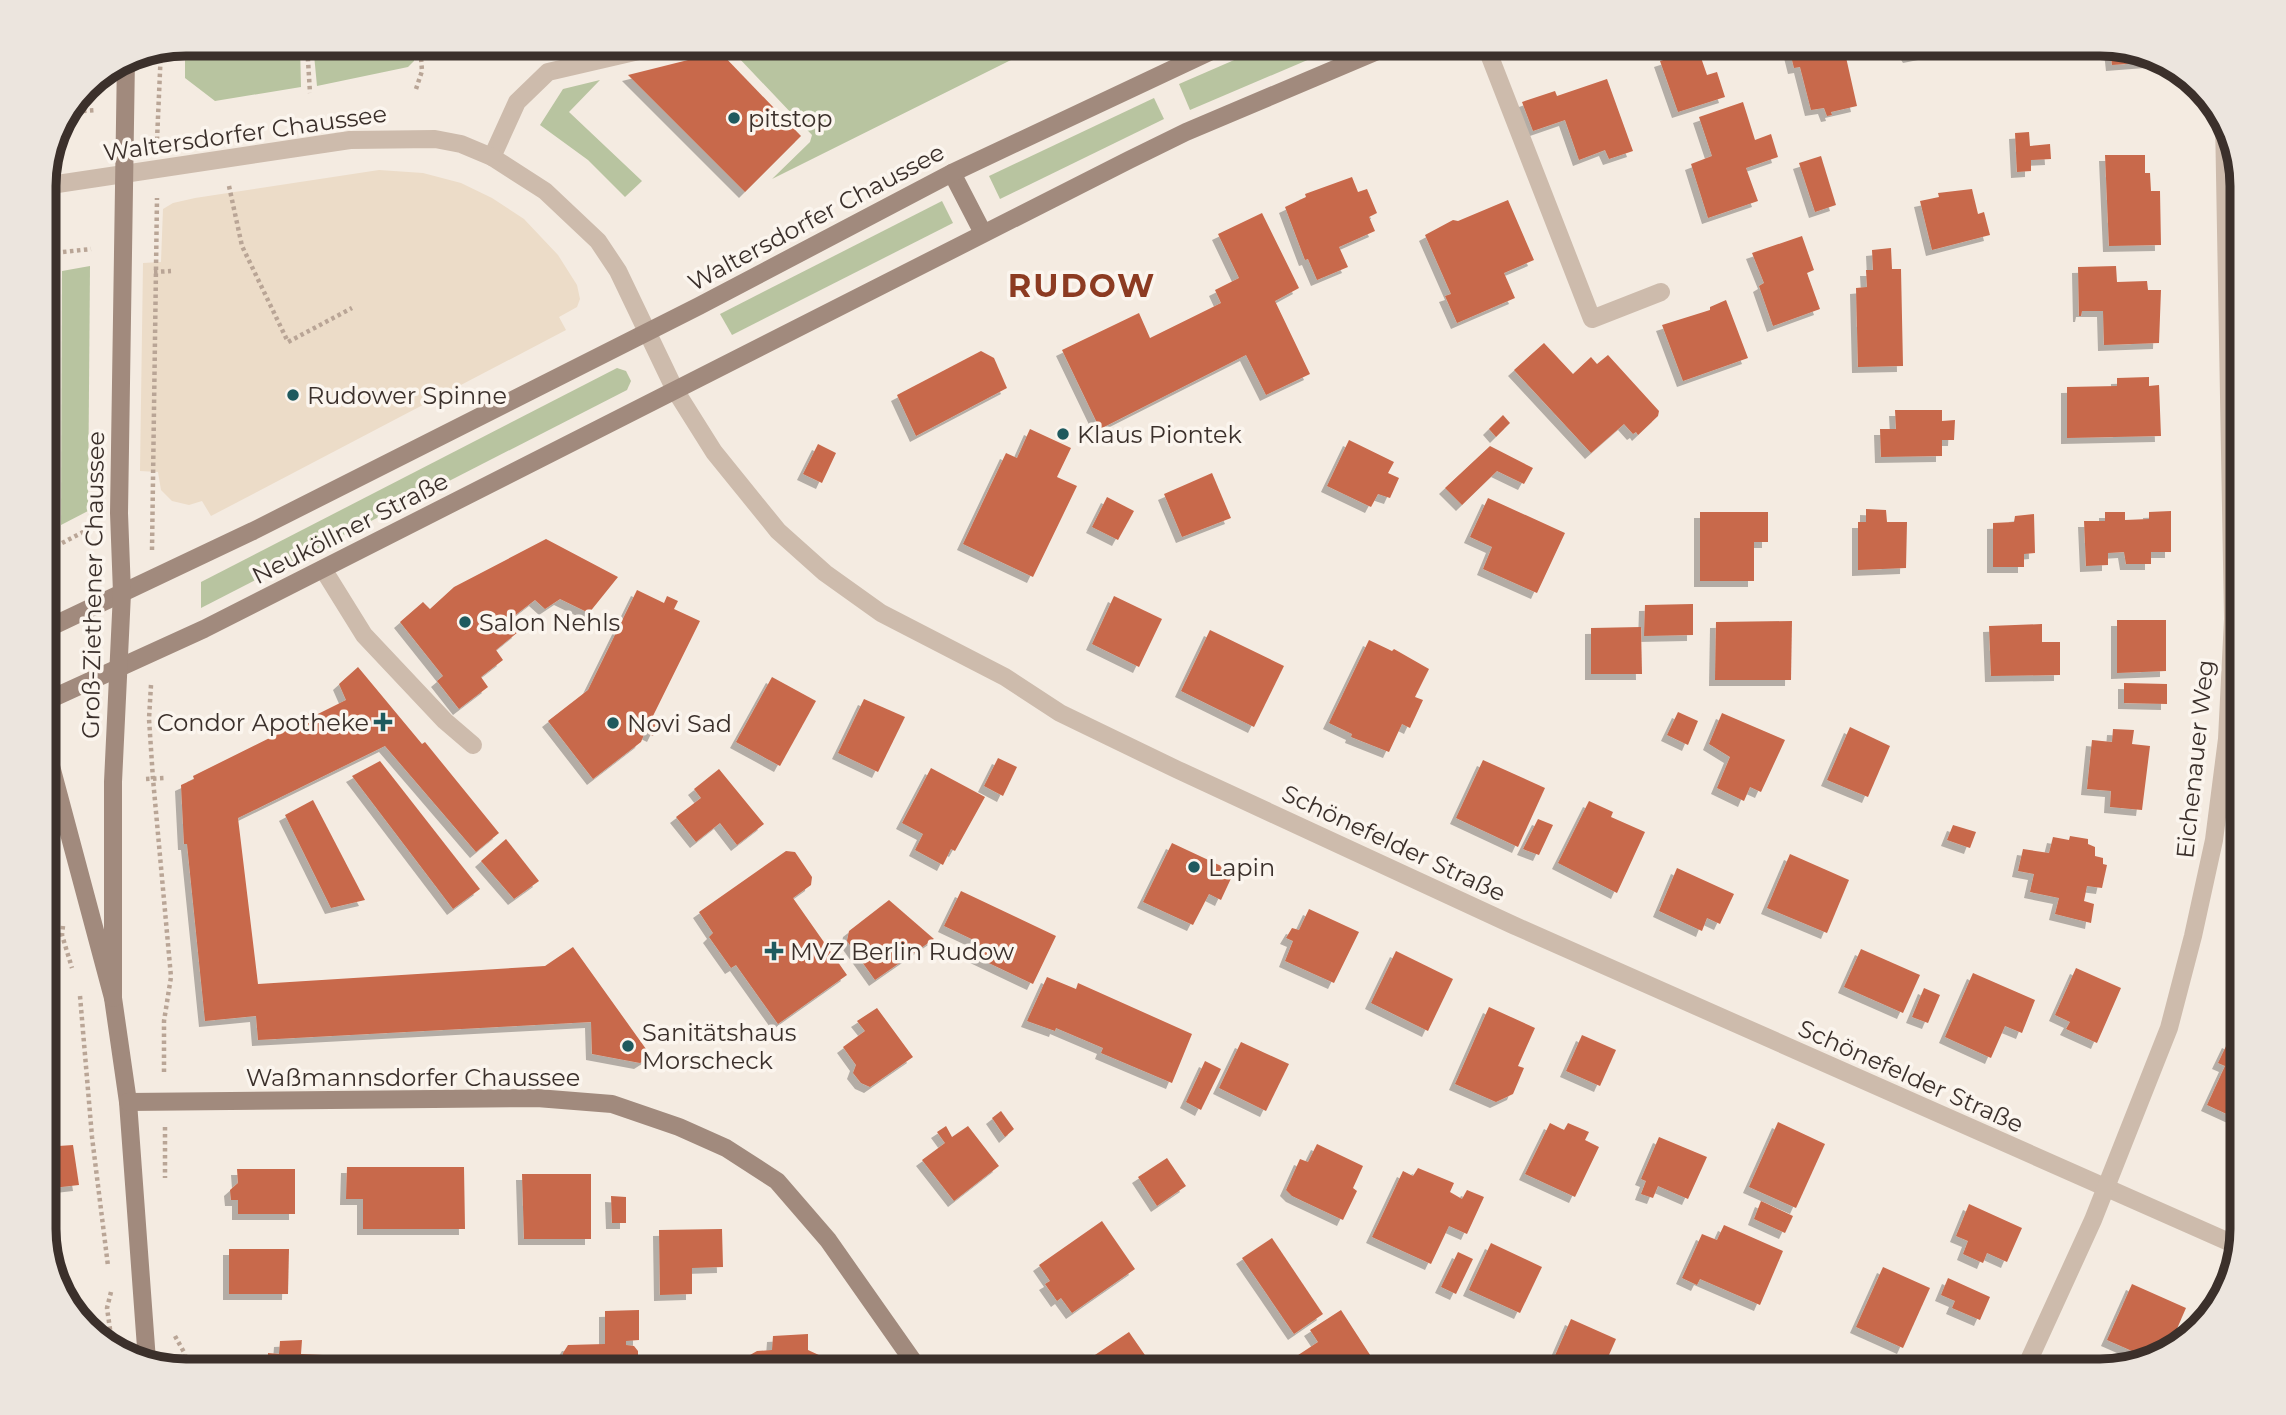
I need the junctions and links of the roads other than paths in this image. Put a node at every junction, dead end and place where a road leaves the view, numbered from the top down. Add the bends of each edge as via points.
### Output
1 (617, 56) edge
2 (1201, 56) edge
3 (1366, 56) edge
4 (1490, 56) edge
5 (126, 71) edge
6 (2225, 154) edge
7 (492, 157) junction
8 (126, 173) junction
9 (952, 173) junction
10 (56, 184) edge
11 (983, 233) junction
12 (2230, 286) edge
13 (1661, 292) dead end
14 (647, 332) junction
15 (676, 390) junction
16 (323, 569) junction
17 (122, 593) junction
18 (56, 624) edge
19 (118, 668) junction
20 (2230, 679) edge
21 (56, 696) edge
22 (473, 745) dead end
23 (56, 784) edge
24 (114, 998) junction
25 (128, 1102) junction
26 (2105, 1190) junction
27 (2229, 1242) edge
28 (146, 1353) edge
29 (912, 1359) edge
30 (2029, 1359) edge

1 - 7 street via 548,72 517,102
2 - 9 main road, Waltersdorfer Chaussee
3 - 11 main road via 1186,132
4 - 13 street via 1592,319
5 - 8 main road, Groß-Ziethener Chaussee
6 - 12 street, Eichenauer Weg
7 - 8 street, Waltersdorfer Chaussee via 461,144 405,137 349,140
7 - 14 street, Waltersdorfer Chaussee via 545,191 598,241
8 - 10 street, Waltersdorfer Chaussee
8 - 17 main road, Groß-Ziethener Chaussee
9 - 11 main road
9 - 14 main road, Waltersdorfer Chaussee
11 - 15 main road
14 - 15 street, Schönefelder Straße
14 - 17 main road, Neuköllner Straße
15 - 16 main road, Neuköllner Straße
15 - 26 street, Schönefelder Straße via 714,452 778,531 825,573 881,613 1005,677 1060,713 1178,770
16 - 19 main road, Neuköllner Straße
16 - 22 street via 364,635
17 - 18 main road, Neuköllner Straße
17 - 19 main road, Groß-Ziethener Chaussee
19 - 21 main road, Neuköllner Straße
19 - 24 main road, Groß-Ziethener Chaussee via 113,782
20 - 26 street, Eichenauer Weg via 2214,840 2193,936 2169,1028
23 - 24 main road, Groß-Ziethener Chaussee
24 - 25 main road, Groß-Ziethener Chaussee
25 - 28 main road, Groß-Ziethener Chaussee
25 - 29 main road, Waßmannsdorfer Chaussee via 537,1098 612,1104 726,1148 777,1181 828,1240
26 - 27 street, Schönefelder Straße
26 - 30 street, Eichenauer Weg

